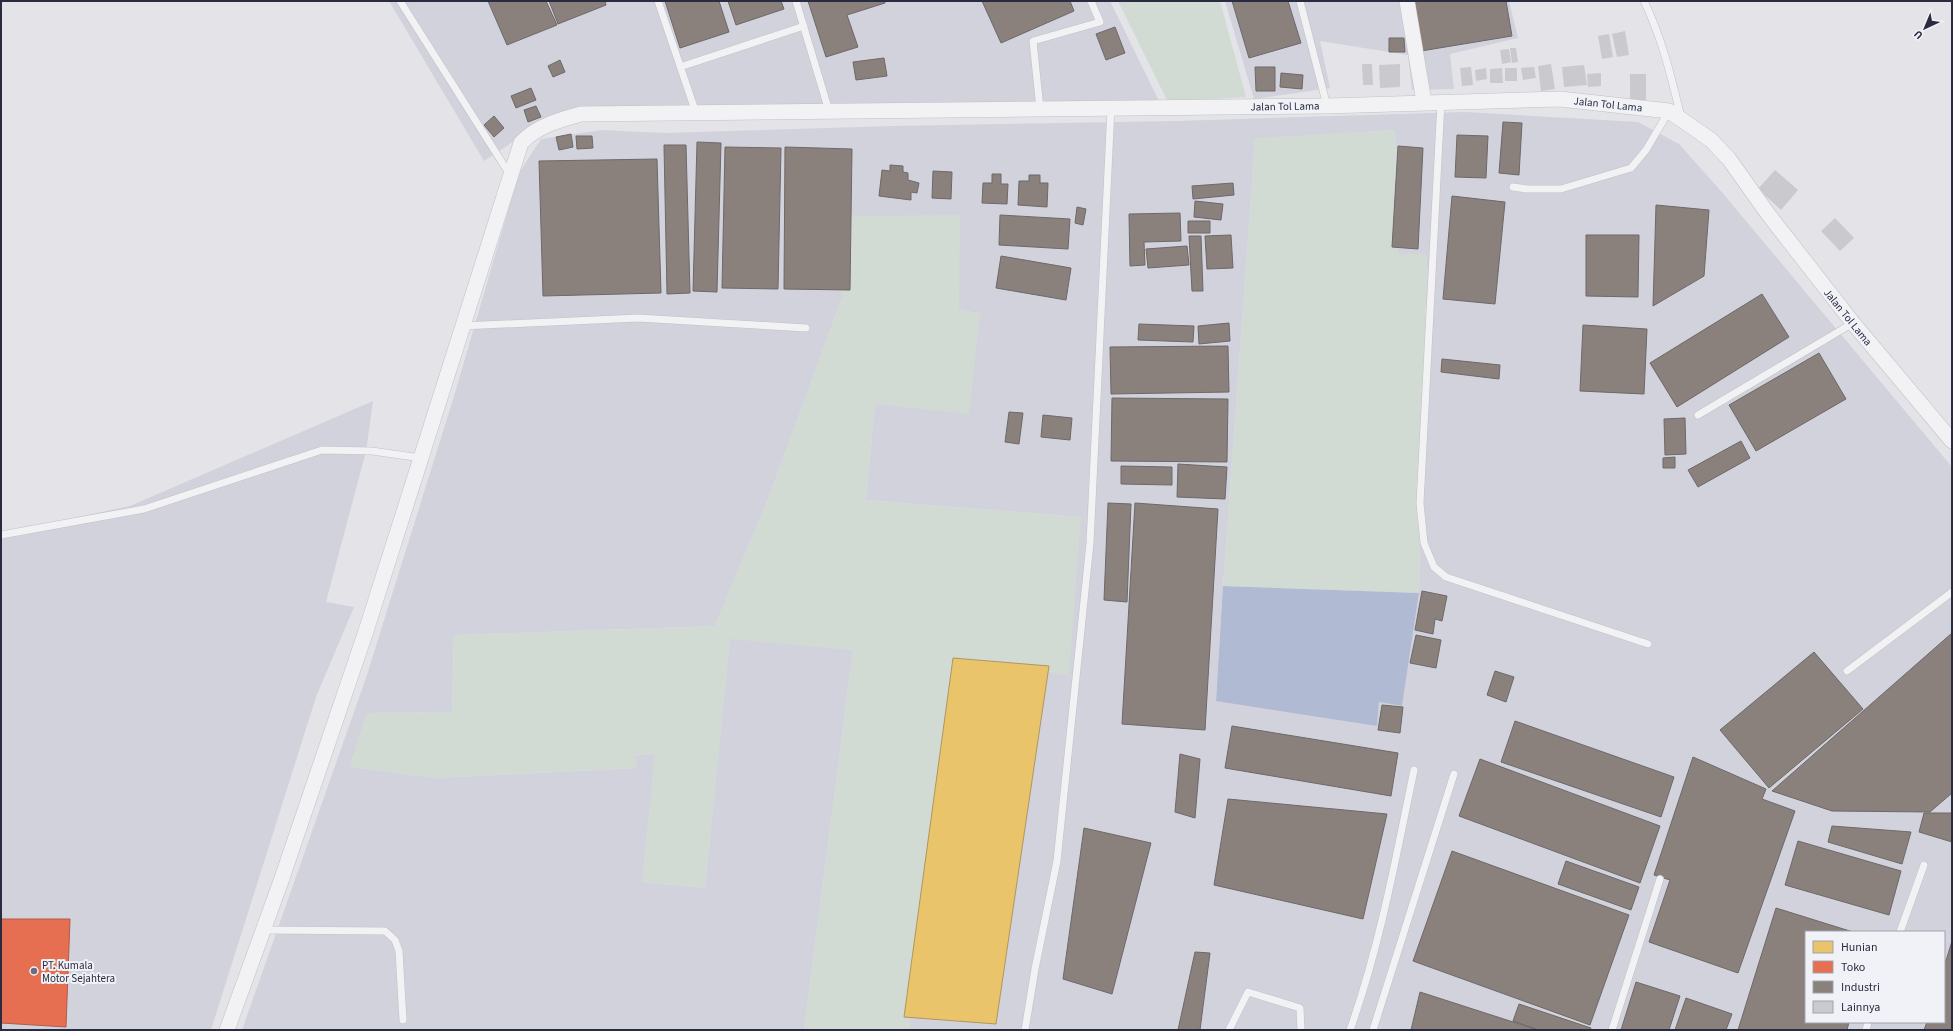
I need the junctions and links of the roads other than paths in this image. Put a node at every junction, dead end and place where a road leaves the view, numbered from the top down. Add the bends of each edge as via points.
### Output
1 (400, 1) edge
2 (658, 1) edge
3 (796, 1) edge
4 (1091, 1) edge
5 (1300, 1) edge
6 (1407, 1) edge
7 (1644, 1) edge
8 (804, 26) junction
9 (680, 66) junction
10 (1424, 102) junction
11 (1441, 102) junction
12 (1327, 106) junction
13 (1111, 108) junction
14 (1040, 109) junction
15 (829, 111) junction
16 (696, 113) junction
17 (1675, 115) junction
18 (510, 175) junction
19 (1513, 187) dead end
20 (1853, 323) junction
21 (462, 326) junction
22 (806, 328) dead end
23 (1698, 415) dead end
24 (1952, 441) edge
25 (421, 458) junction
26 (1, 535) edge
27 (1952, 592) edge
28 (1648, 644) dead end
29 (1847, 671) dead end
30 (1414, 770) dead end
31 (1454, 774) dead end
32 (1924, 865) dead end
33 (1660, 879) dead end
34 (264, 930) junction
35 (1900, 931) edge
36 (403, 1020) dead end
37 (227, 1030) edge
38 (1025, 1030) edge
39 (1229, 1030) edge
40 (1301, 1030) edge
41 (1350, 1030) edge
42 (1373, 1030) edge
43 (1612, 1030) edge

1 - 18 lane
2 - 9 lane
3 - 8 lane
4 - 14 lane via 1100,22 1033,41
5 - 12 lane
6 - 10 street
7 - 17 lane via 1657,27 1668,64
8 - 9 lane
8 - 15 lane
9 - 16 lane
10 - 11 street, Jalan Tol Lama
10 - 12 street, Jalan Tol Lama
11 - 17 street, Jalan Tol Lama via 1560,99
11 - 28 lane via 1420,503 1424,543 1434,567 1446,577
12 - 13 street, Jalan Tol Lama
13 - 14 street, Jalan Tol Lama
13 - 38 lane via 1090,543 1057,861 1034,969
14 - 15 street, Jalan Tol Lama
15 - 16 street, Jalan Tol Lama
16 - 18 street, Jalan Tol Lama via 581,114 555,122 528,136 521,143
17 - 19 lane via 1631,168 1561,190
17 - 20 street, Jalan Tol Lama via 1710,140 1729,159 1768,214
18 - 21 street, Jalan Tol Lama
20 - 23 lane
20 - 24 street, Jalan Tol Lama
21 - 22 lane via 638,318
21 - 25 street, Jalan Tol Lama
25 - 26 lane via 372,451 322,450 144,509
25 - 34 street, Jalan Tol Lama via 366,631
27 - 29 lane
30 - 41 lane via 1366,986
31 - 42 lane
32 - 35 lane
33 - 43 lane
34 - 36 lane via 385,931 395,940 399,951
34 - 37 street, Jalan Tol Lama
39 - 40 lane via 1248,992 1300,1008

